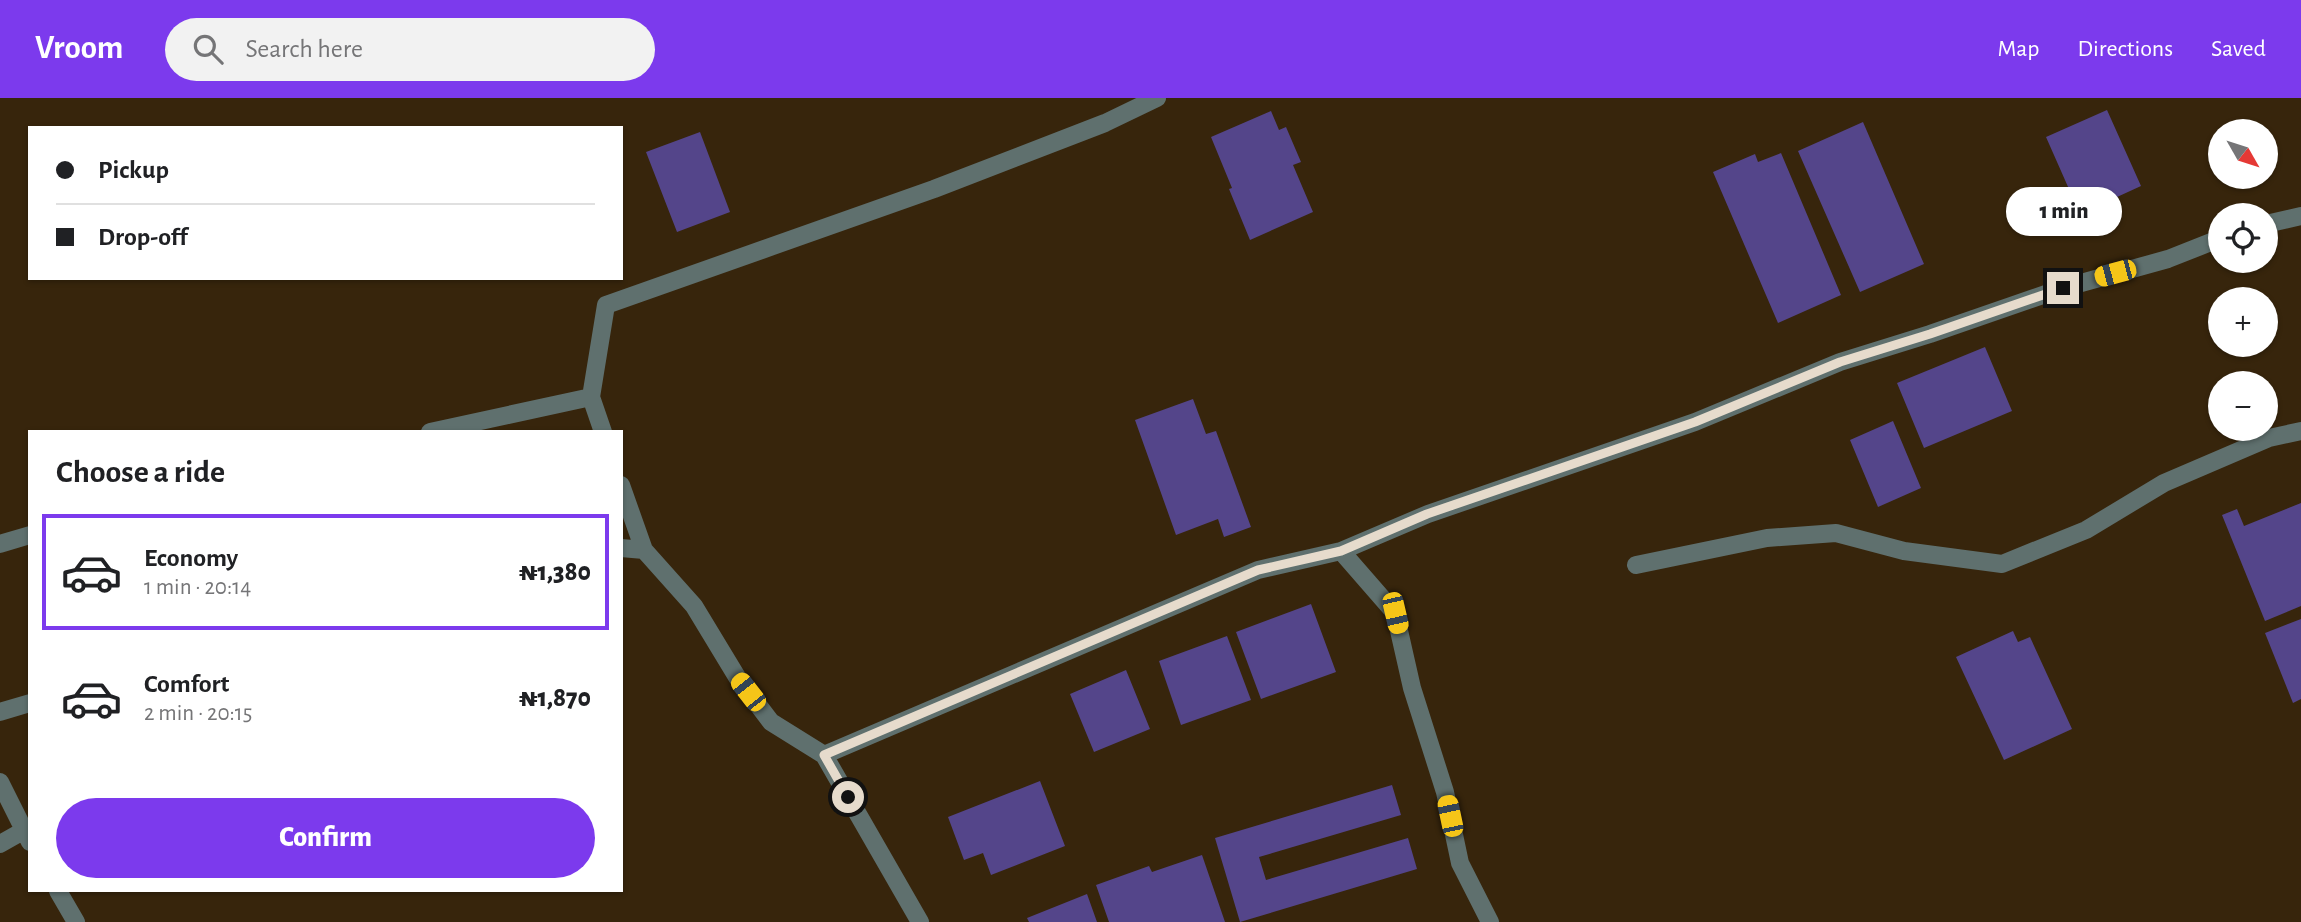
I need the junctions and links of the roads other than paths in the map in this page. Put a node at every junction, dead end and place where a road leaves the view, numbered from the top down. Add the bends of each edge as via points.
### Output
1 (1157, 98) edge
2 (2301, 216) edge
3 (2278, 221) edge
4 (2208, 243) edge
5 (591, 397) junction
6 (439, 430) edge
7 (602, 430) edge
8 (2301, 431) edge
9 (623, 491) edge
10 (28, 536) edge
11 (0, 544) edge
12 (623, 548) edge
13 (644, 550) junction
14 (1341, 551) junction
15 (1636, 565) dead end
16 (28, 704) edge
17 (0, 712) edge
18 (824, 755) junction
19 (0, 782) edge
20 (27, 837) edge
21 (0, 844) edge
22 (59, 892) edge
23 (76, 922) edge
24 (920, 922) edge
25 (1490, 922) edge

1 - 5 street via 1105,123 934,189 606,304
2 - 3 street
4 - 14 street via 1840,362 1695,422 1427,514
5 - 6 street
5 - 7 street
8 - 15 street via 2269,438 2164,483 2086,530 2002,564 1904,551 1836,533 1767,538
9 - 13 street
10 - 11 street
12 - 13 street
13 - 18 street via 694,606 771,722
14 - 18 street via 1258,570
14 - 25 street via 1395,613 1460,863
16 - 17 street
18 - 24 street
19 - 20 street
20 - 21 street
22 - 23 street

